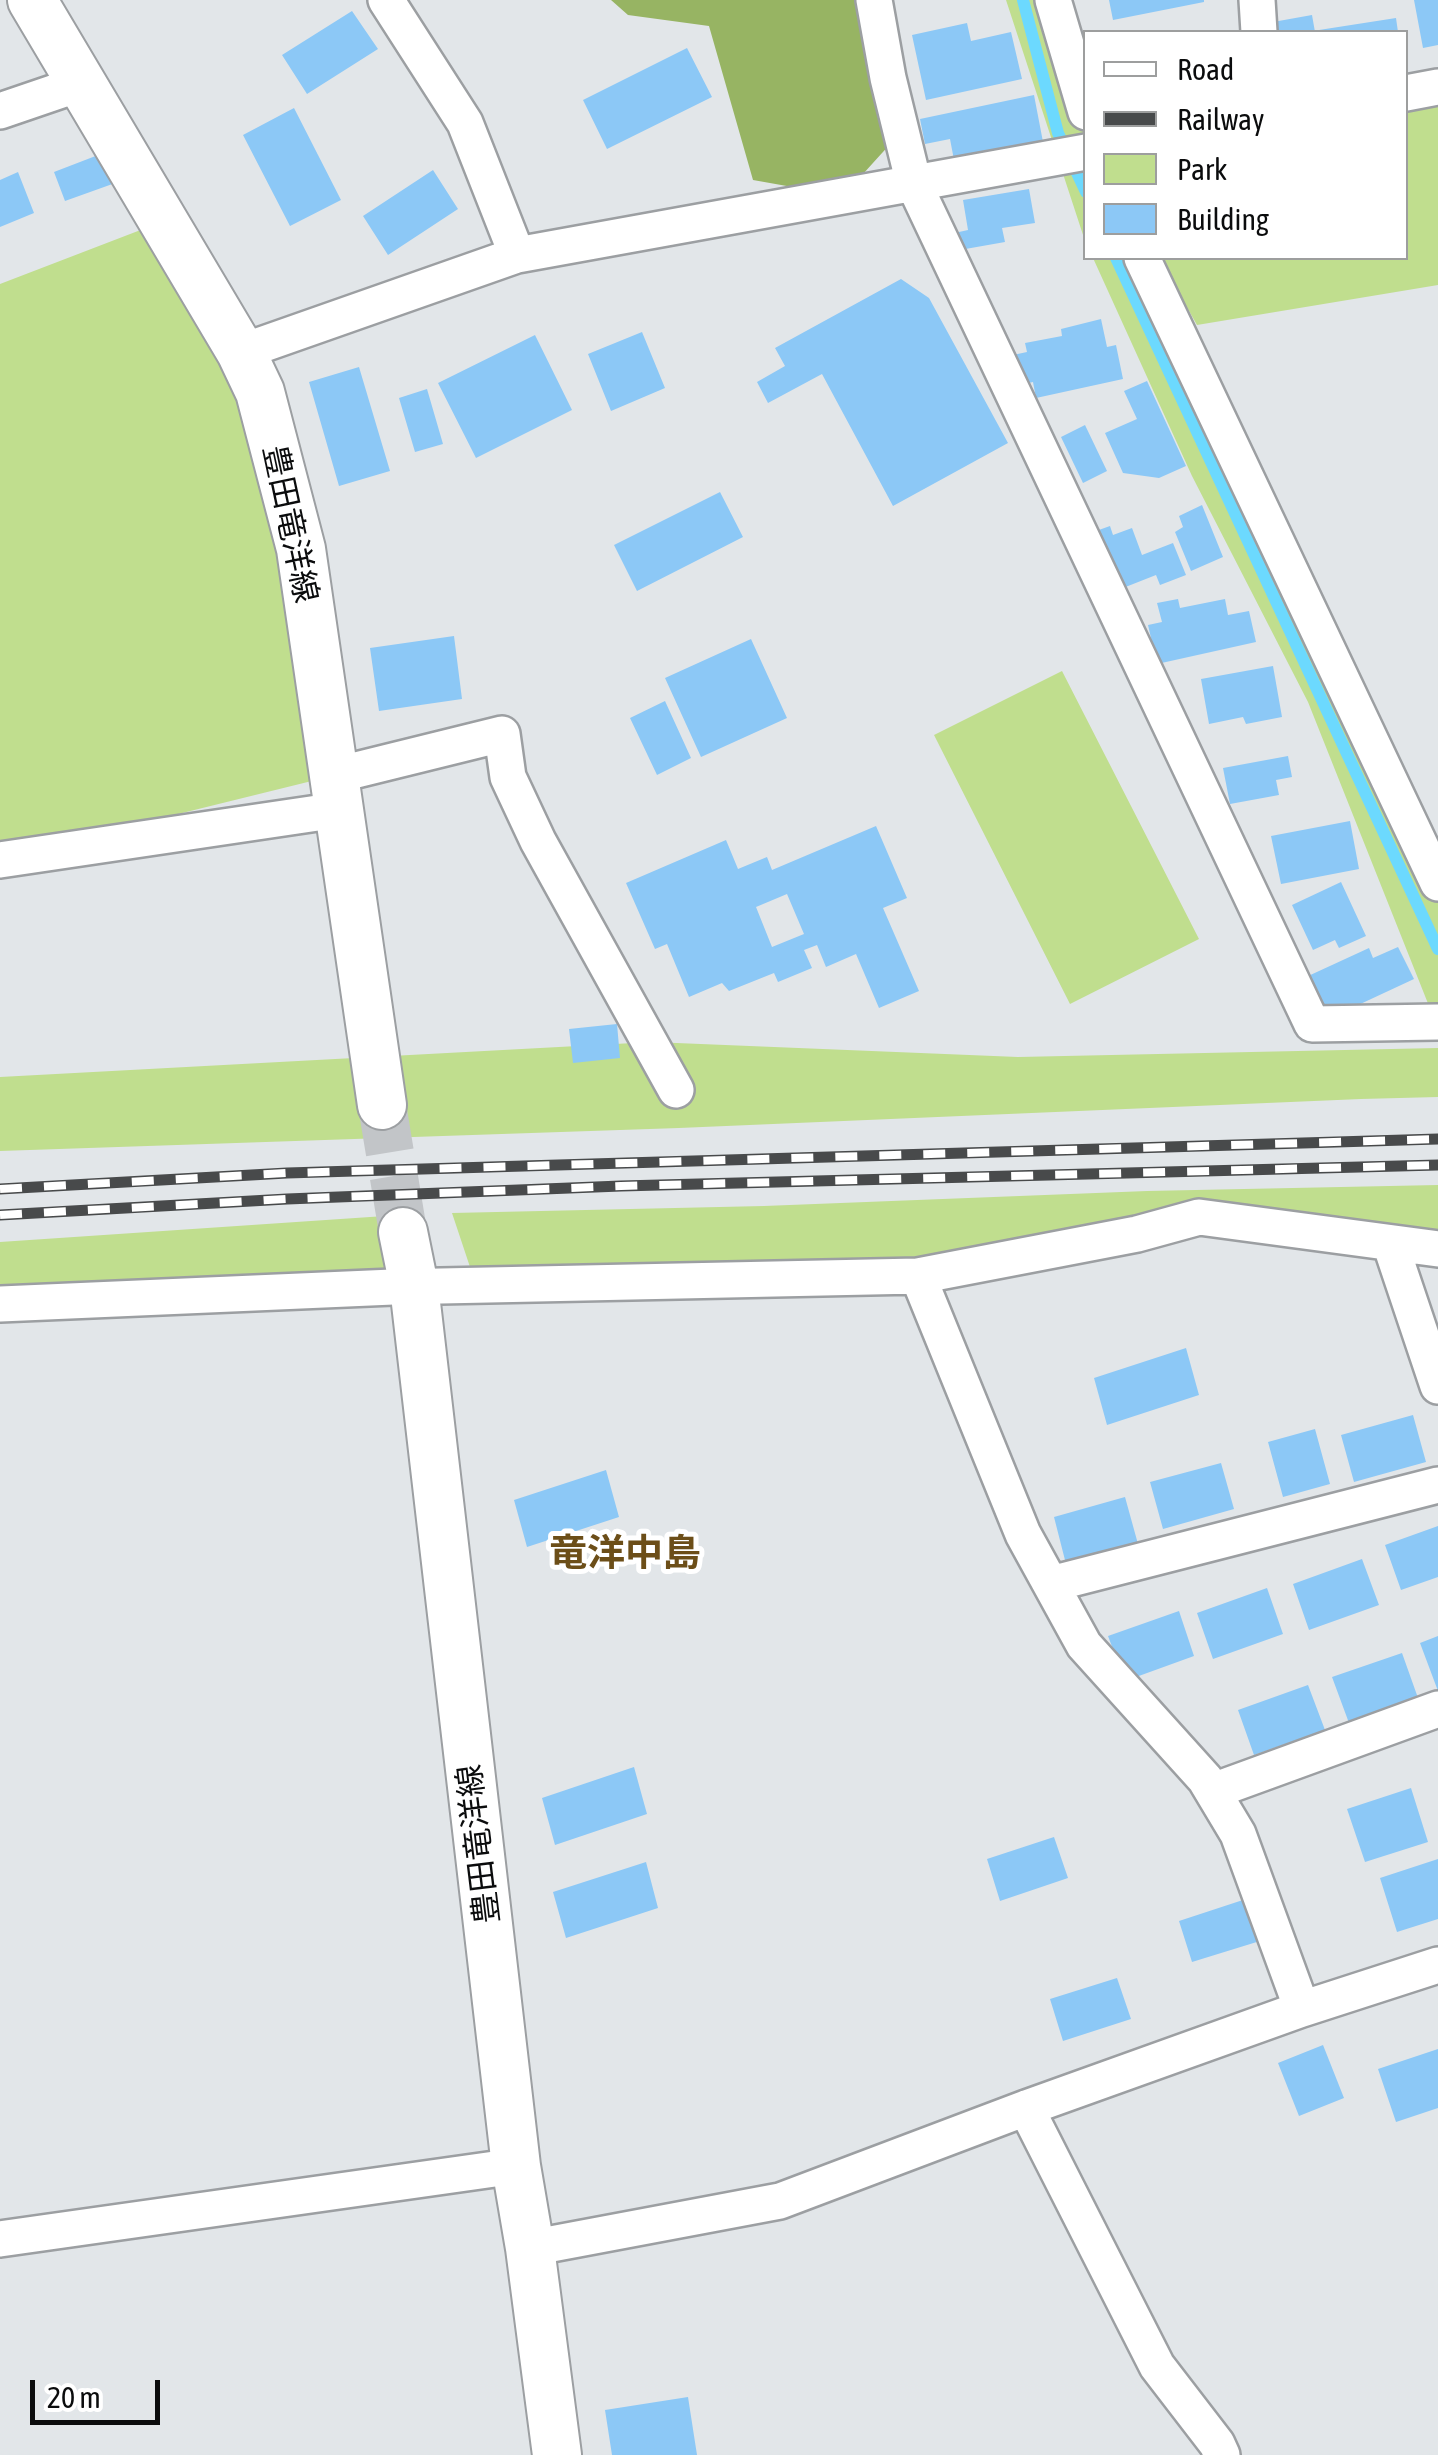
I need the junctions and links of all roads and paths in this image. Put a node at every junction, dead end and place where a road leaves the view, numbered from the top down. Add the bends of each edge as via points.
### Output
1 (32, 0) edge
2 (386, 0) edge
3 (874, 0) edge
4 (1053, 0) edge
5 (1256, 0) edge
6 (1259, 30) edge
7 (82, 84) junction
8 (1438, 87) edge
9 (1408, 93) edge
10 (1083, 102) edge
11 (0, 111) edge
12 (1083, 153) edge
13 (914, 184) junction
14 (517, 256) junction
15 (1143, 260) edge
16 (242, 352) junction
17 (335, 793) junction
18 (0, 860) edge
19 (1438, 882) edge
20 (1438, 1022) edge
21 (676, 1090) dead end
22 (382, 1105) tunnel mouth
23 (402, 1232) tunnel mouth
24 (1390, 1243) junction
25 (1438, 1249) edge
26 (918, 1276) junction
27 (414, 1286) junction
28 (0, 1304) edge
29 (1438, 1386) edge
30 (1438, 1486) edge
31 (1050, 1584) junction
32 (1438, 1708) edge
33 (1213, 1792) junction
34 (1438, 1965) edge
35 (1302, 2009) junction
36 (1026, 2108) junction
37 (516, 2166) junction
38 (0, 2239) edge
39 (530, 2248) junction
40 (557, 2455) edge
41 (1222, 2455) edge

1 - 7 main road, 豊田竜洋線
2 - 14 street via 465,123
3 - 13 street
4 - 10 street
5 - 6 street
7 - 11 street
7 - 16 main road, 豊田竜洋線
8 - 9 street
12 - 13 street
13 - 14 street
13 - 20 street via 1312,1024
14 - 16 street
15 - 19 street
16 - 17 main road, 豊田竜洋線 via 260,392 300,549
17 - 18 street
17 - 21 street via 502,734 508,777 538,842
17 - 22 main road, 豊田竜洋線
23 - 27 main road, 豊田竜洋線
24 - 25 street
24 - 26 street via 1199,1218
24 - 29 street
26 - 27 street
26 - 31 street via 1023,1534
27 - 28 street
27 - 37 main road, 豊田竜洋線
30 - 31 street
31 - 33 street via 1084,1645
32 - 33 street
33 - 35 street via 1238,1834
34 - 35 street
35 - 36 street
36 - 39 street via 780,2201
36 - 41 street via 1157,2366
37 - 38 street
37 - 39 main road, 豊田竜洋線
39 - 40 main road, 豊田竜洋線

